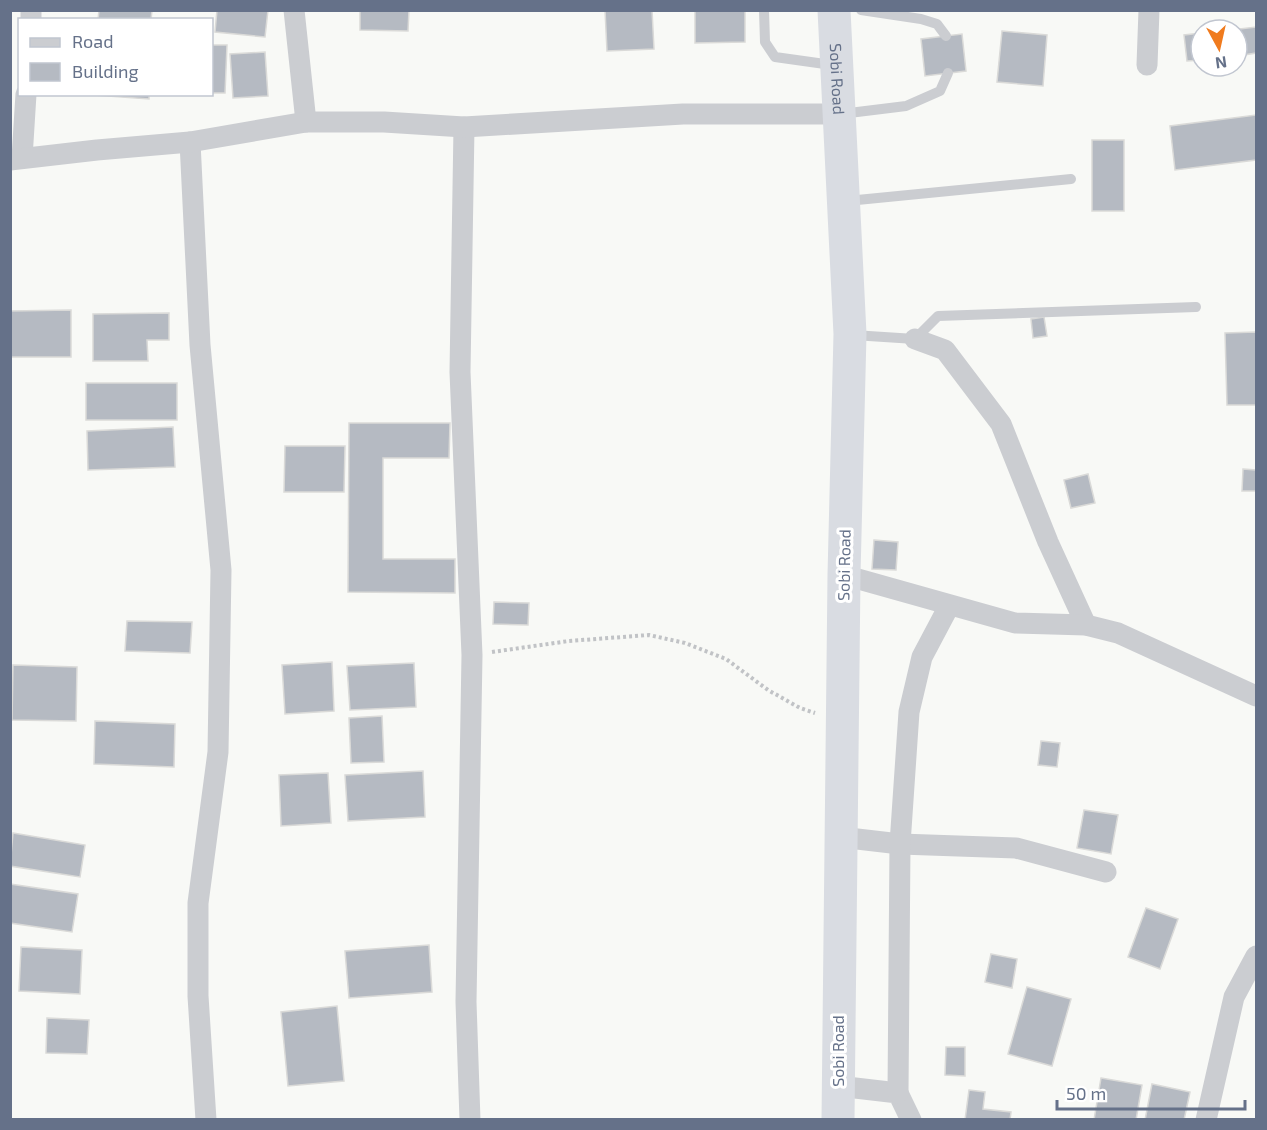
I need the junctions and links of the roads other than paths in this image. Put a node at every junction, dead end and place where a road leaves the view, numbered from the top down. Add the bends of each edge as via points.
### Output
1 (294, 10) edge
2 (764, 10) edge
3 (834, 10) edge
4 (861, 10) edge
5 (1149, 10) edge
6 (946, 36) dead end
7 (1147, 65) dead end
8 (837, 66) junction
9 (948, 73) dead end
10 (26, 96) edge
11 (839, 114) junction
12 (306, 122) junction
13 (464, 127) junction
14 (190, 142) junction
15 (16, 159) edge
16 (1071, 179) dead end
17 (844, 202) junction
18 (1196, 307) dead end
19 (850, 334) junction
20 (915, 339) junction
21 (844, 575) junction
22 (949, 606) junction
23 (1086, 625) junction
24 (1257, 696) edge
25 (840, 837) junction
26 (900, 844) junction
27 (1106, 873) dead end
28 (1257, 956) edge
29 (838, 1086) junction
30 (898, 1093) junction
31 (206, 1119) edge
32 (470, 1119) edge
33 (838, 1119) edge
34 (911, 1119) edge
35 (1206, 1119) edge

1 - 12 street
2 - 8 lane via 765,42 775,57
3 - 8 highway, Sobi Road
4 - 6 lane via 938,24
5 - 7 street
8 - 11 highway, Sobi Road
9 - 11 lane via 940,91 906,106
10 - 15 street
11 - 13 street via 683,114
11 - 17 highway, Sobi Road
12 - 13 street
12 - 14 street
13 - 32 street via 460,372 472,655 466,1002
14 - 15 street
14 - 31 street via 200,345 221,570 218,752 198,903 198,996
16 - 17 lane
17 - 19 highway, Sobi Road
18 - 20 lane via 938,316
19 - 20 lane
19 - 21 highway, Sobi Road
20 - 23 street via 945,350 1001,424
21 - 22 street
21 - 25 highway, Sobi Road
22 - 23 street via 1015,623
22 - 26 street via 922,657 909,712
23 - 24 street via 1118,633
25 - 26 street
25 - 29 highway, Sobi Road
26 - 27 street via 1016,848
26 - 30 street
28 - 35 street via 1234,997
29 - 30 street
29 - 33 highway, Sobi Road
30 - 34 street

